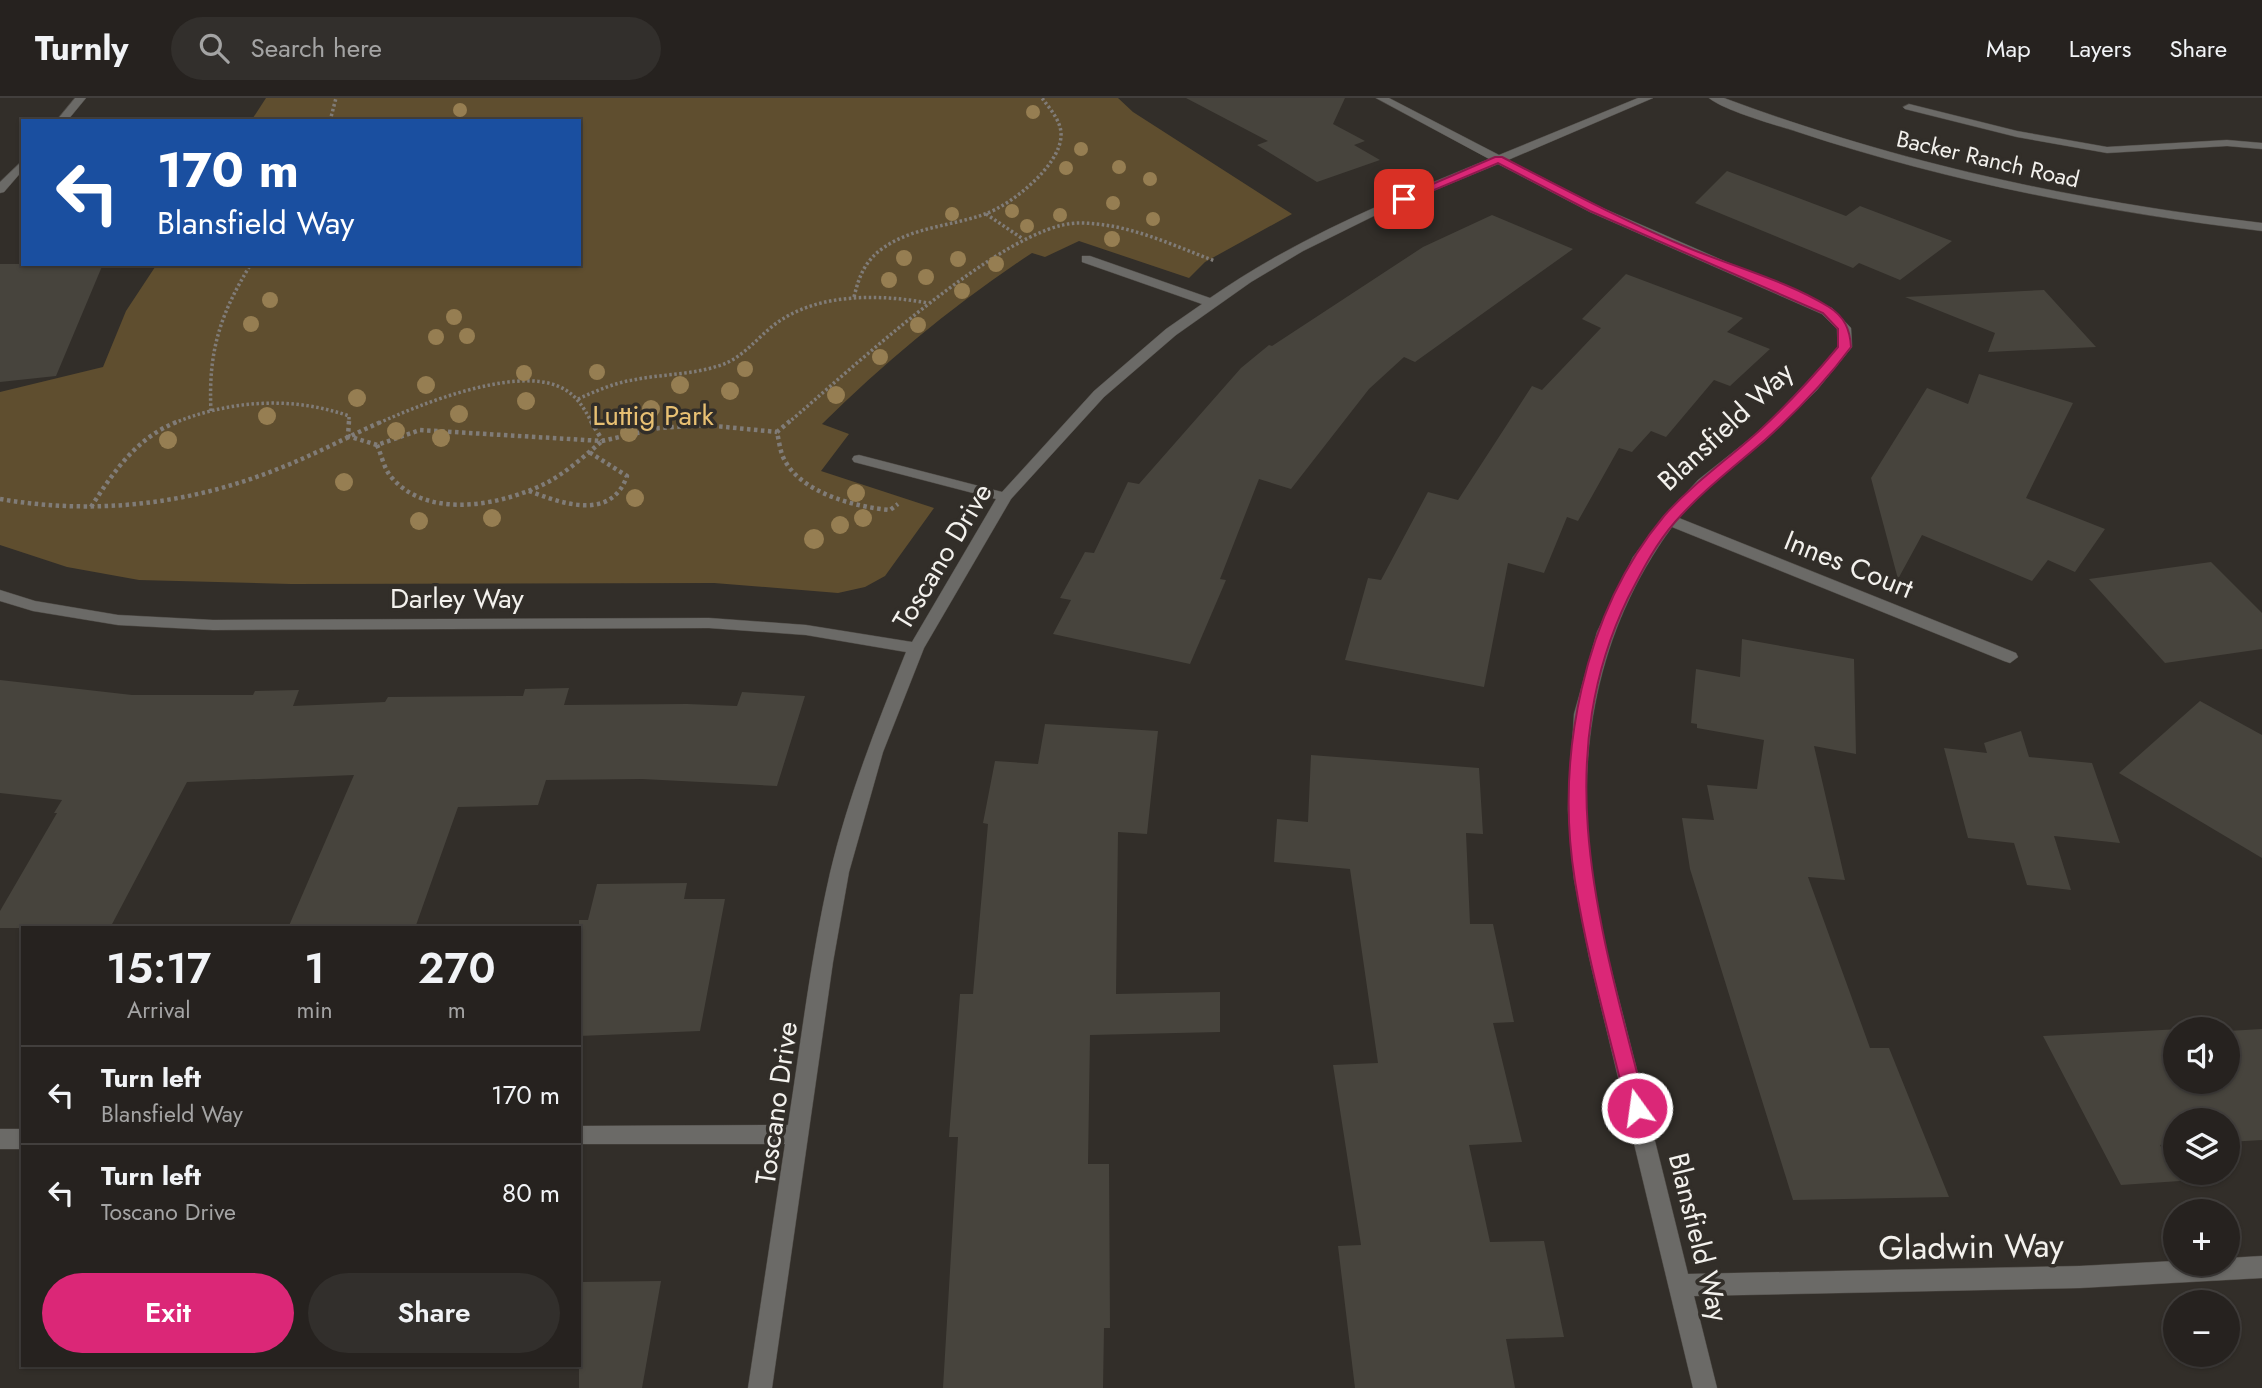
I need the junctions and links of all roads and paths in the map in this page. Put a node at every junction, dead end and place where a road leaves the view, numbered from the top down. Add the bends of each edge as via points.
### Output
1 (81, 98) edge
2 (336, 98) edge
3 (1042, 98) edge
4 (1381, 98) edge
5 (1648, 98) edge
6 (1714, 98) edge
7 (1909, 107) dead end
8 (63, 119) edge
9 (331, 119) edge
10 (2262, 146) edge
11 (1499, 159) junction
12 (21, 165) edge
13 (0, 189) edge
14 (985, 214) junction
15 (2262, 227) edge
16 (1023, 239) junction
17 (1086, 260) dead end
18 (1216, 261) dead end
19 (250, 266) edge
20 (854, 297) junction
21 (929, 303) junction
22 (1211, 303) junction
23 (578, 399) junction
24 (211, 411) junction
25 (777, 432) junction
26 (348, 436) junction
27 (602, 441) junction
28 (377, 444) junction
29 (589, 452) junction
30 (859, 459) dead end
31 (528, 490) junction
32 (1005, 497) junction
33 (0, 499) edge
34 (91, 507) junction
35 (910, 508) dead end
36 (1669, 520) junction
37 (0, 595) edge
38 (916, 648) junction
39 (2010, 657) dead end
40 (798, 1133) junction
41 (581, 1135) edge
42 (0, 1139) edge
43 (21, 1139) edge
44 (2262, 1267) edge
45 (1681, 1285) junction
46 (760, 1388) edge
47 (1705, 1388) edge

1 - 8 street
2 - 9 path
3 - 14 path via 1061,132 1056,153 1017,194
4 - 11 street, Blansfield Way
5 - 11 street, Toscano Drive
6 - 15 street, Backer Ranch Road via 1815,136 1964,177 2079,202
7 - 10 street via 2107,150 2227,143
11 - 22 street, Toscano Drive via 1380,208 1299,248
11 - 36 street, Blansfield Way via 1594,209 1828,311 1844,328 1844,347 1812,387
12 - 13 street
14 - 16 path
14 - 20 path via 919,231 887,246 865,264
16 - 18 path via 1075,223 1119,225
16 - 21 path
17 - 22 street
19 - 24 path via 216,335 209,367
20 - 21 path
20 - 23 path via 785,318 747,351 721,366 618,383
21 - 25 path
22 - 32 street, Toscano Drive via 1100,394
23 - 26 path via 542,382 485,386 401,410
23 - 27 path
24 - 26 path via 274,403 332,408 349,416
24 - 34 path via 149,436 125,457
25 - 27 path via 705,425 649,430
25 - 35 path via 787,464 807,482 874,508 890,509 898,504
26 - 28 path
26 - 34 path via 278,469 209,492 130,506
27 - 28 path via 420,430
27 - 29 path
28 - 31 path via 390,476 400,487 428,500 479,504
29 - 31 path via 551,480
29 - 31 path via 627,476 622,487 601,503 579,508
30 - 32 street
32 - 38 street, Toscano Drive
33 - 34 path
36 - 39 street, Innes Court
36 - 45 street, Blansfield Way via 1639,561 1605,632 1583,714 1577,808 1583,879 1596,944
37 - 38 street, Darley Way via 33,606 118,620 213,625 709,623 806,630
38 - 40 street, Toscano Drive via 874,752 840,872
40 - 41 street
40 - 46 street, Toscano Drive
42 - 43 street
44 - 45 street, Gladwin Way via 2080,1277
45 - 47 street, Blansfield Way

